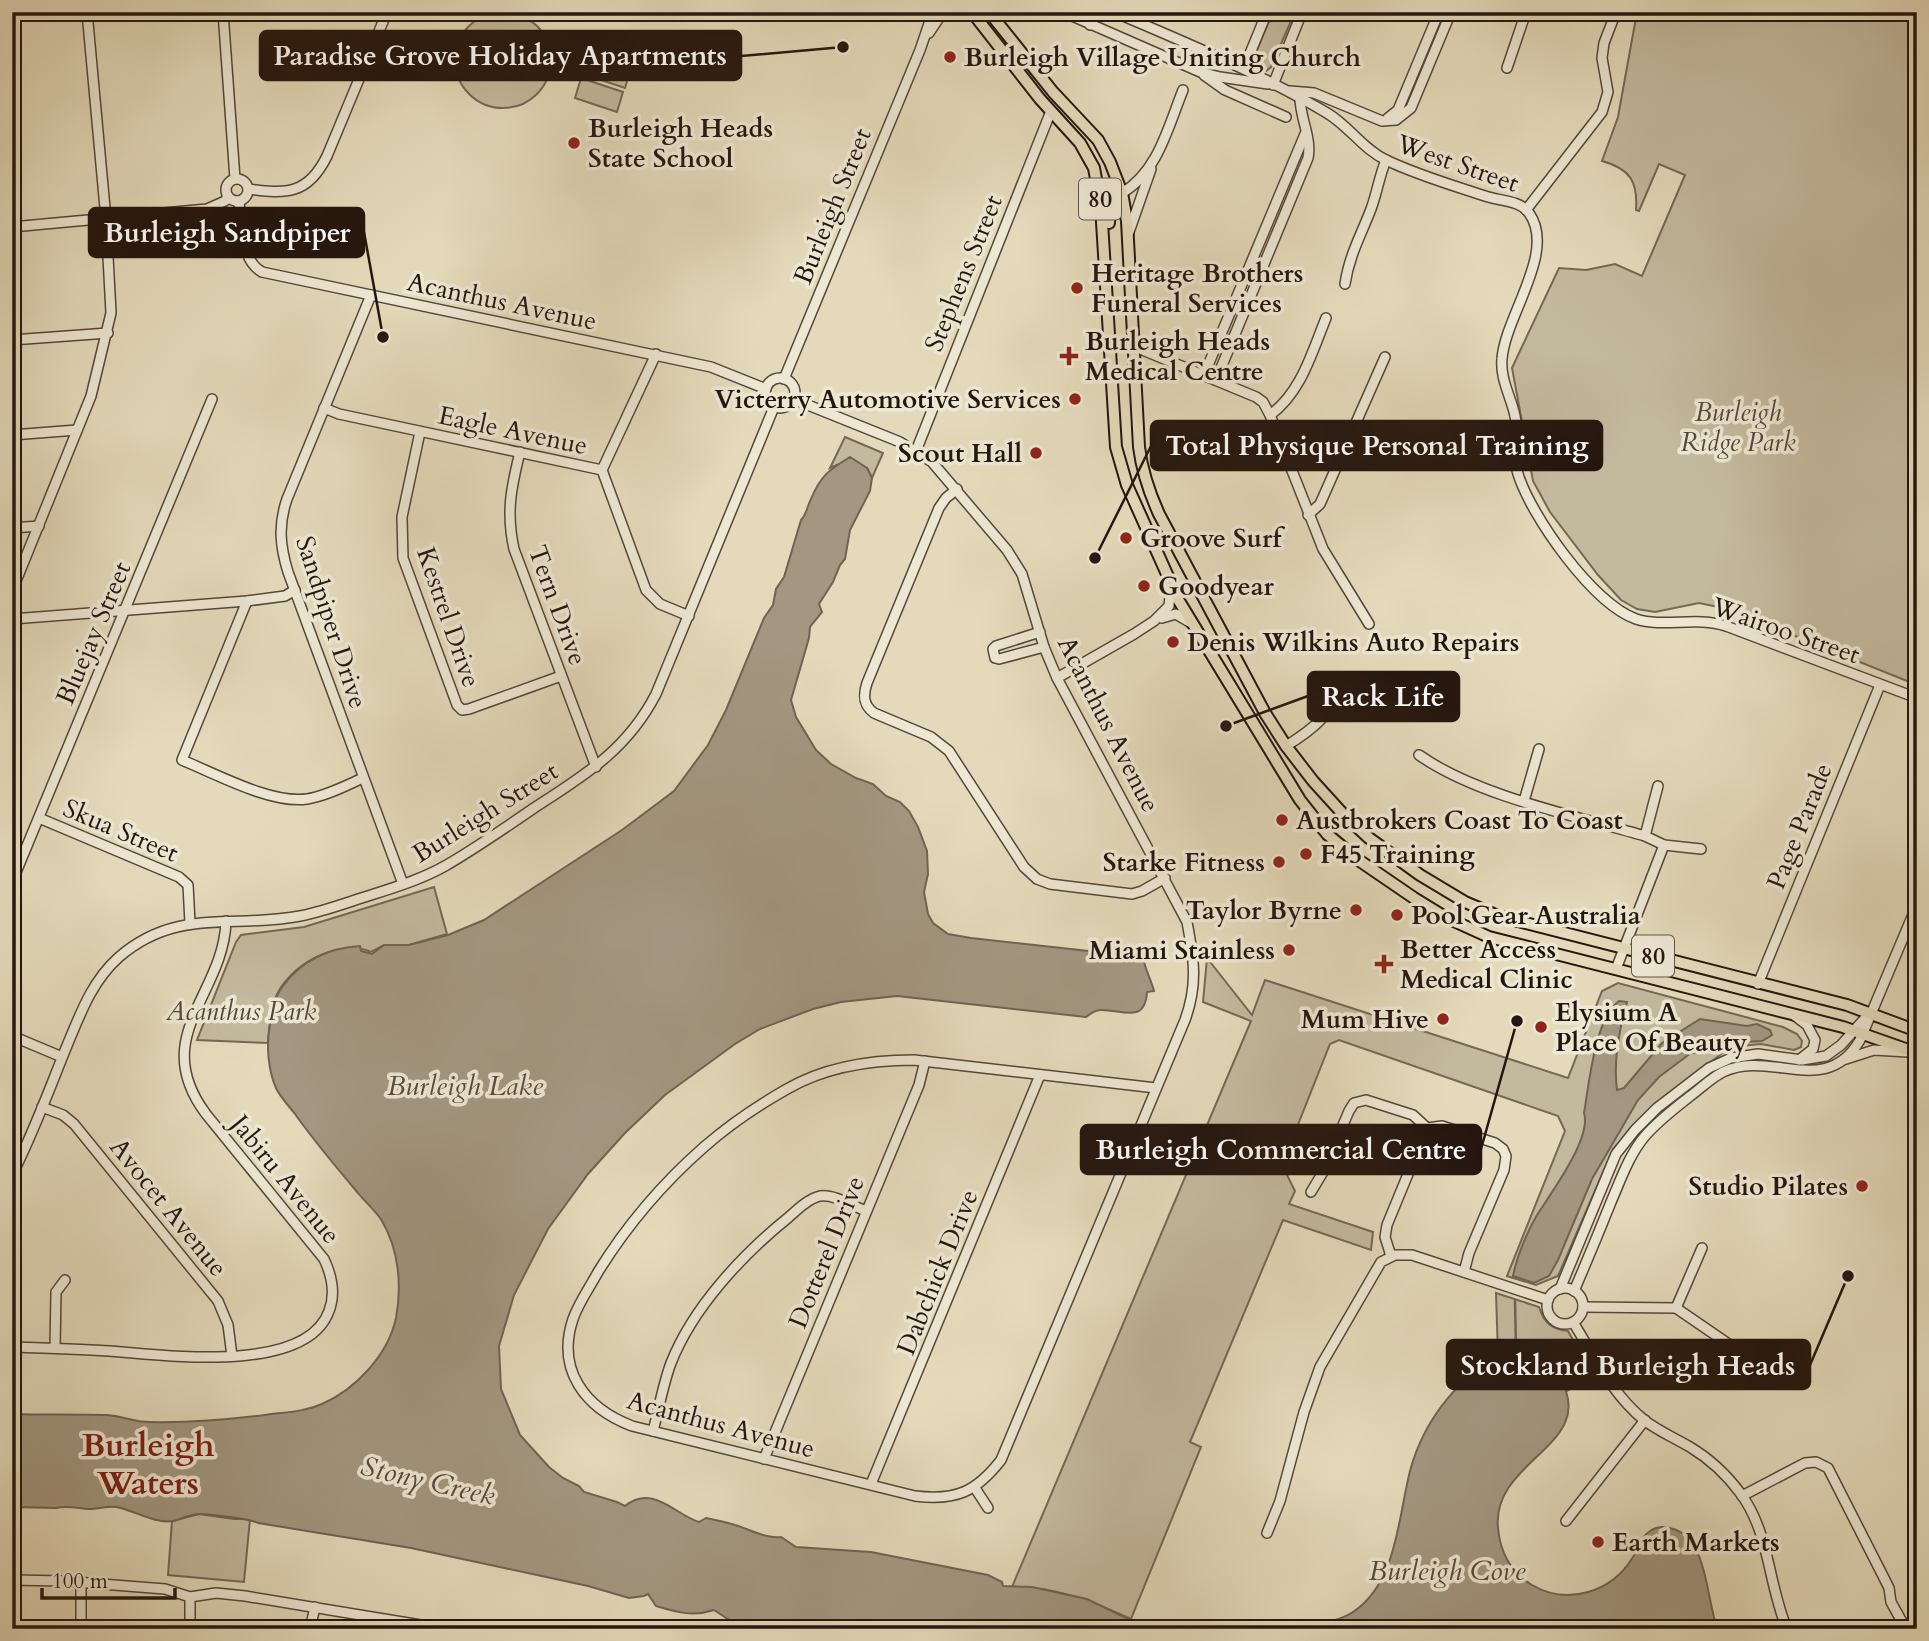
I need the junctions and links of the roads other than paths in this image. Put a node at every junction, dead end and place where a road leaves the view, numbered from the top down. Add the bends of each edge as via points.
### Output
1 (87, 12) edge
2 (223, 12) edge
3 (387, 12) edge
4 (932, 12) edge
5 (943, 12) edge
6 (972, 12) edge
7 (1063, 12) edge
8 (1096, 12) edge
9 (1114, 12) edge
10 (1267, 12) edge
11 (1302, 12) edge
12 (1439, 12) edge
13 (1451, 12) edge
14 (1527, 12) edge
15 (1616, 12) edge
16 (991, 13) edge
17 (1090, 25) junction
18 (920, 50) junction
19 (1240, 66) junction
20 (1507, 68) dead end
21 (1200, 72) junction
22 (1224, 78) junction
23 (1248, 82) junction
24 (1273, 85) junction
25 (1183, 90) dead end
26 (1288, 91) junction
27 (1300, 98) junction
28 (1051, 111) junction
29 (1286, 117) dead end
30 (1376, 118) junction
31 (1306, 134) junction
32 (1386, 160) junction
33 (1154, 161) junction
34 (235, 179) junction
35 (248, 189) junction
36 (1122, 193) junction
37 (228, 197) junction
38 (238, 201) junction
39 (1526, 210) junction
40 (106, 219) junction
41 (12, 227) edge
42 (1129, 235) junction
43 (1345, 284) dead end
44 (371, 295) junction
45 (1107, 302) junction
46 (1326, 318) dead end
47 (108, 332) junction
48 (12, 340) edge
49 (1132, 346) junction
50 (656, 354) junction
51 (1385, 357) dead end
52 (1204, 375) junction
53 (784, 379) junction
54 (1216, 380) junction
55 (766, 388) junction
56 (212, 399) dead end
57 (793, 399) junction
58 (774, 407) junction
59 (324, 408) junction
60 (1270, 415) junction
61 (77, 430) junction
62 (420, 432) junction
63 (12, 435) edge
64 (916, 451) junction
65 (520, 452) junction
66 (602, 470) junction
67 (957, 489) junction
68 (1308, 515) junction
69 (39, 526) junction
70 (12, 528) edge
71 (1171, 586) junction
72 (295, 590) junction
73 (12, 591) edge
74 (247, 601) junction
75 (126, 610) junction
76 (689, 616) junction
77 (12, 619) edge
78 (1154, 621) junction
79 (1193, 624) junction
80 (1369, 624) dead end
81 (1040, 632) junction
82 (1044, 647) junction
83 (561, 676) junction
84 (1057, 678) junction
85 (1339, 682) dead end
86 (1880, 685) junction
87 (1917, 698) edge
88 (1286, 746) junction
89 (1539, 749) dead end
90 (1419, 755) dead end
91 (596, 766) junction
92 (363, 778) junction
93 (1658, 786) dead end
94 (1524, 801) junction
95 (39, 818) junction
96 (1645, 836) junction
97 (1664, 845) junction
98 (1700, 849) dead end
99 (1165, 878) junction
100 (12, 882) edge
101 (403, 884) junction
102 (1917, 905) edge
103 (226, 921) junction
104 (190, 923) junction
105 (1623, 949) junction
106 (1616, 969) junction
107 (1758, 984) junction
108 (1785, 1012) junction
109 (1870, 1013) junction
110 (1859, 1031) junction
111 (1917, 1031) edge
112 (12, 1036) edge
113 (1917, 1053) edge
114 (1739, 1056) junction
115 (62, 1057) junction
116 (1797, 1060) junction
117 (1842, 1060) junction
118 (925, 1061) junction
119 (1741, 1066) junction
120 (1041, 1075) junction
121 (1156, 1088) junction
122 (42, 1107) junction
123 (1427, 1128) junction
124 (12, 1175) edge
125 (1311, 1192) dead end
126 (866, 1211) junction
127 (1702, 1248) dead end
128 (1391, 1256) junction
129 (1464, 1272) junction
130 (65, 1280) dead end
131 (1560, 1289) junction
132 (1574, 1291) junction
133 (1548, 1300) junction
134 (1583, 1307) junction
135 (1676, 1308) junction
136 (1573, 1322) junction
137 (12, 1347) edge
138 (55, 1348) junction
139 (232, 1356) junction
140 (1765, 1369) dead end
141 (1645, 1420) junction
142 (653, 1431) junction
143 (764, 1459) junction
144 (872, 1484) junction
145 (975, 1488) junction
146 (1742, 1496) junction
147 (988, 1508) dead end
148 (1566, 1521) dead end
149 (1267, 1533) dead end
150 (12, 1580) edge
151 (81, 1582) junction
152 (190, 1597) junction
153 (315, 1607) junction
154 (81, 1629) edge
155 (190, 1629) edge
156 (310, 1629) edge
157 (445, 1629) edge
158 (1787, 1629) edge
159 (1906, 1629) edge

1 - 40 street
2 - 34 street
3 - 35 street via 315,176 302,187 285,192
4 - 18 street, Burleigh Street
5 - 18 street, Burleigh Street
6 - 28 main road, 80
7 - 17 street, West Street
8 - 17 street
9 - 19 street, West Street
10 - 19 street
11 - 24 street
12 - 30 street via 1397,112
13 - 30 street via 1410,110 1391,122
14 - 20 street
15 - 39 street via 1604,43 1608,92 1602,113
16 - 36 main road, 80 via 1098,140
17 - 21 street, West Street
18 - 53 street, Burleigh Street
19 - 22 street
19 - 23 street
19 - 24 street, West Street
21 - 22 street, West Street
21 - 29 street via 1225,90
22 - 23 street, West Street
23 - 24 street, West Street
24 - 26 street, West Street
25 - 33 street
26 - 27 street, West Street
26 - 30 street via 1314,93
27 - 31 street
27 - 32 street, West Street via 1336,119
28 - 45 main road, 80 via 1080,143 1094,168
28 - 64 street, Stephens Street
31 - 52 street
31 - 54 street via 1306,163
32 - 39 street, West Street
32 - 43 street
33 - 36 street via 1142,178
33 - 42 street
34 - 35 street
34 - 37 street via 227,186
35 - 38 street
36 - 42 main road, 80
36 - 45 main road via 1110,204 1112,270
37 - 38 street
37 - 40 street via 207,209
38 - 44 street, Acanthus Avenue via 246,254 254,267
39 - 86 street, Wairoo Street via 1534,226 1537,255 1507,332 1502,371 1516,422 1519,476 1556,543 1597,592 1620,611 1647,621 1717,623
40 - 41 street
40 - 47 street
42 - 49 main road, 80
44 - 50 street, Acanthus Avenue
44 - 59 street, Sandpiper Drive
45 - 71 main road, 80 via 1118,458
46 - 60 street via 1294,390
47 - 48 street
47 - 61 street
49 - 52 street
49 - 88 main road, 80 via 1142,467 1153,502
50 - 55 street, Acanthus Avenue via 711,367
50 - 66 street
51 - 68 street via 1320,504
52 - 54 street
53 - 55 street via 771,381
53 - 57 street via 794,389
54 - 60 street via 1259,399
55 - 58 street via 765,397
56 - 75 street, Bluejay Street
57 - 58 street via 788,406
57 - 64 street, Acanthus Avenue
58 - 76 street, Burleigh Street
59 - 62 street, Eagle Avenue
59 - 72 street, Sandpiper Drive via 281,519 280,542
60 - 68 street
61 - 63 street
61 - 69 street
62 - 65 street, Eagle Avenue
62 - 83 street, Kestrel Drive via 402,517 403,558 457,705 469,709
64 - 67 street, Acanthus Avenue via 932,461
65 - 66 street, Eagle Avenue
65 - 83 street, Tern Drive via 509,503 514,549
66 - 76 street, Eagle Avenue via 646,590 660,604
67 - 81 street, Acanthus Avenue via 1022,574
67 - 99 street via 946,498 934,521 867,683 867,706 945,746 1024,867 1037,879 1132,894
68 - 80 street
69 - 70 street
69 - 73 street
71 - 78 street via 1169,606
71 - 79 main road, 80
72 - 74 street via 285,596
72 - 92 street, Sandpiper Drive
74 - 75 street
74 - 92 street via 182,760 293,800 327,794
75 - 77 street
75 - 95 street, Bluejay Street
76 - 91 street, Burleigh Street via 648,710 626,739
78 - 79 street via 1176,614
78 - 84 street
79 - 106 main road, 80 via 1300,800 1327,834 1357,859 1466,928
81 - 82 street, Acanthus Avenue
81 - 82 street via 996,646 993,654 999,659
82 - 84 street, Acanthus Avenue
83 - 91 street, Tern Drive
84 - 99 street, Acanthus Avenue
85 - 88 street via 1330,708 1312,730
86 - 87 street, Wairoo Street
86 - 107 street, Page Parade
88 - 105 main road, 80 via 1313,782 1369,838 1441,888 1491,914
89 - 94 street
90 - 94 street via 1439,769
91 - 101 street, Burleigh Street via 444,867
92 - 101 street, Sandpiper Drive
93 - 96 street
94 - 96 street
95 - 100 street, Bluejay Street
95 - 104 street, Skua Street via 182,879 189,890
96 - 97 street
97 - 98 street
97 - 105 street
99 - 121 street, Acanthus Avenue via 1187,922 1195,982 1185,1020
101 - 103 street, Burleigh Street via 300,916
102 - 109 street
103 - 104 street, Burleigh Street
103 - 139 street, Jabiru Avenue via 226,939 188,1031 186,1076 206,1114 324,1259 333,1288 323,1322 303,1341
104 - 115 street, Burleigh Street via 146,938 107,969 86,1001
105 - 106 street
105 - 107 main road, 80
106 - 108 main road, 80
107 - 109 main road, 80
108 - 110 main road, 80
108 - 116 street via 1807,1025 1815,1038 1813,1049
109 - 110 street
109 - 111 main road, 80
110 - 113 main road, 80
110 - 116 street via 1830,1054
110 - 117 street via 1857,1045
112 - 115 street
113 - 117 street via 1874,1050
114 - 116 street
114 - 119 street
114 - 131 street via 1709,1068 1657,1108 1616,1154
115 - 122 street, Burleigh Street
117 - 119 street via 1808,1071
118 - 120 street, Acanthus Avenue
118 - 126 street, Dotterel Drive
118 - 142 street, Acanthus Avenue via 851,1066 788,1088 704,1147 627,1229 578,1309 570,1332 569,1358 577,1385 593,1405 614,1419
119 - 132 street via 1712,1079 1645,1136 1629,1160
120 - 121 street, Acanthus Avenue
120 - 144 street, Dabchick Drive
121 - 145 street, Acanthus Avenue via 1001,1460
122 - 124 street, Burleigh Street
122 - 139 street, Avocet Avenue via 74,1124 218,1301 228,1325
123 - 125 street via 1413,1115 1371,1101 1354,1103
123 - 128 street via 1385,1232
123 - 129 street via 1446,1127 1498,1144 1505,1152 1504,1170
126 - 142 street via 819,1196 751,1251 716,1290 684,1338 671,1363
126 - 143 street, Dotterel Drive
127 - 135 street
128 - 129 street via 1412,1255
128 - 149 street via 1377,1266 1320,1367
129 - 133 street
130 - 138 street via 56,1292
131 - 132 street
131 - 133 street
132 - 134 street
133 - 136 street via 1553,1319
134 - 135 street
134 - 136 street
135 - 140 street
136 - 141 street via 1616,1392
137 - 138 street, Jabiru Avenue
138 - 139 street, Jabiru Avenue
141 - 146 street via 1702,1455
141 - 148 street
142 - 143 street, Acanthus Avenue
143 - 144 street, Acanthus Avenue
144 - 145 street, Acanthus Avenue via 934,1498
145 - 147 street
146 - 158 street via 1763,1540
146 - 159 street via 1805,1463 1828,1468
150 - 151 street
151 - 152 street via 164,1589
151 - 154 street
152 - 153 street via 216,1593
152 - 155 street
153 - 156 street
153 - 157 street

